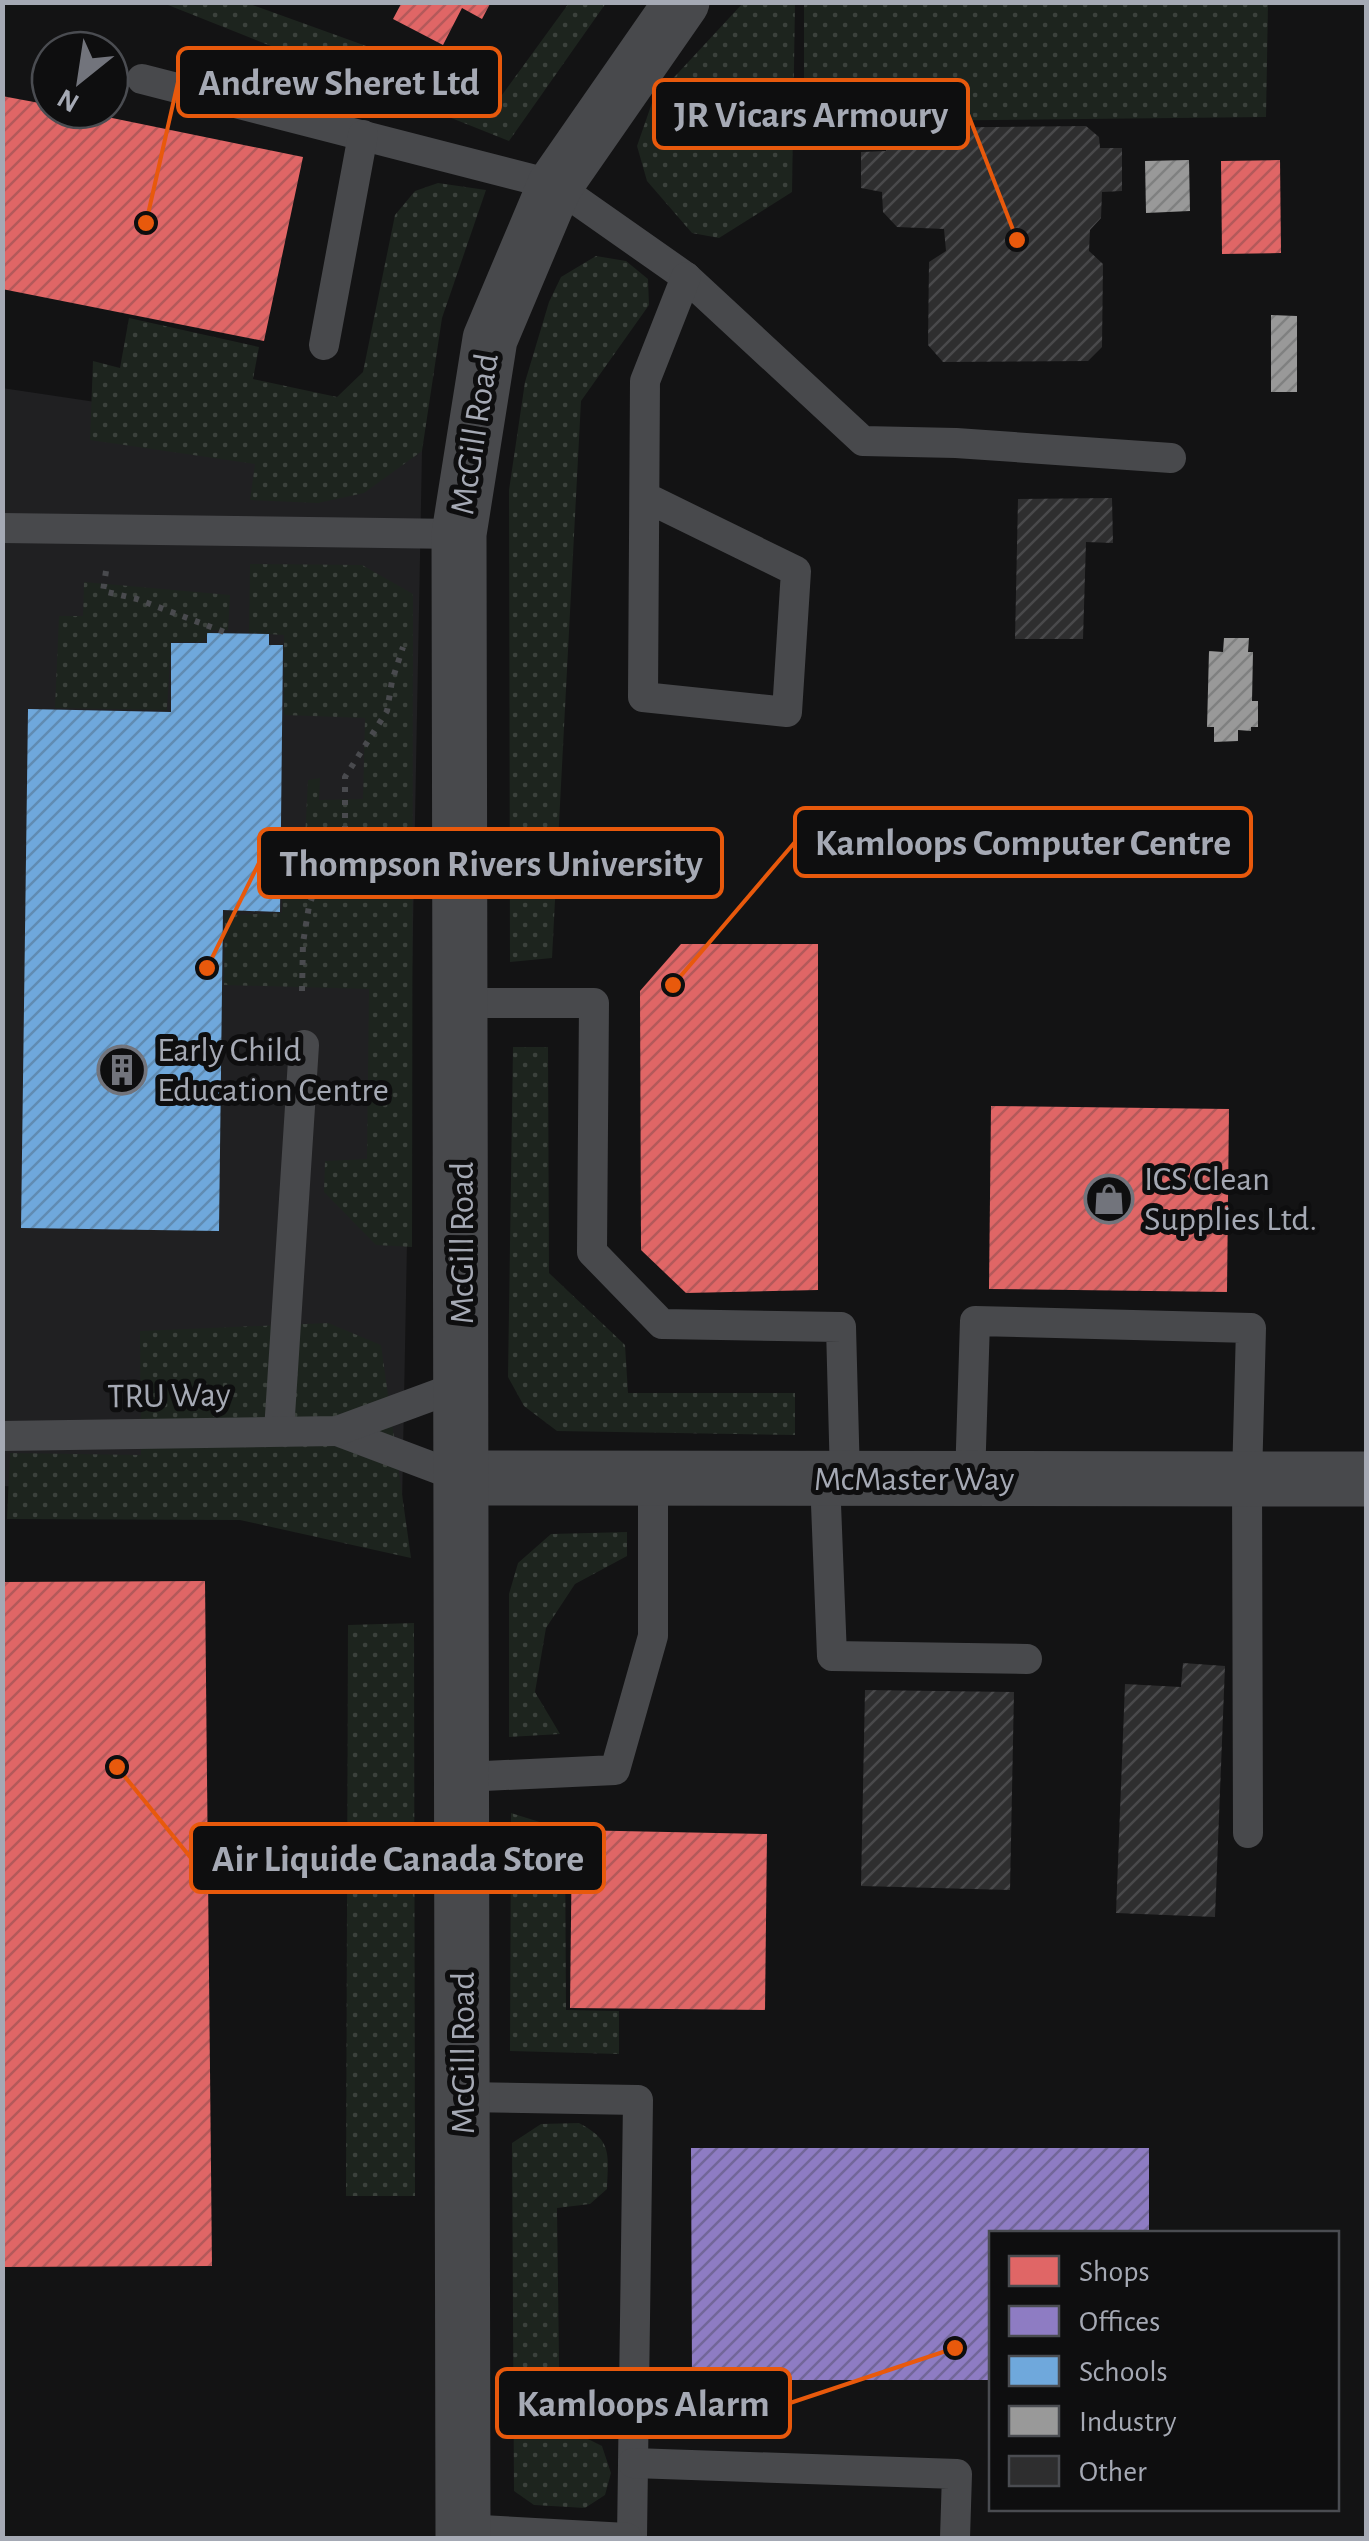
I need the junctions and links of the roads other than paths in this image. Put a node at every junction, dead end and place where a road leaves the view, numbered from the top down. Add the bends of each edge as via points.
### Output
1 (682, 2) edge
2 (142, 79) dead end
3 (363, 135) junction
4 (555, 185) junction
5 (686, 278) junction
6 (324, 346) dead end
7 (1171, 458) dead end
8 (644, 497) junction
9 (2, 528) edge
10 (458, 534) junction
11 (462, 1003) junction
12 (304, 1045) dead end
13 (462, 1385) junction
14 (337, 1431) junction
15 (279, 1432) junction
16 (2, 1436) edge
17 (462, 1478) junction
18 (835, 1478) junction
19 (970, 1478) junction
20 (1366, 1478) edge
21 (653, 1479) junction
22 (1247, 1479) junction
23 (1027, 1658) dead end
24 (463, 1777) junction
25 (1248, 1833) dead end
26 (464, 2097) junction
27 (633, 2463) junction
28 (463, 2534) edge
29 (629, 2538) edge
30 (955, 2538) edge

1 - 4 street, McGill Road
2 - 3 lane
3 - 4 lane
3 - 6 lane
4 - 5 lane
4 - 10 street, McGill Road via 490,339
5 - 7 lane via 863,441
5 - 8 lane via 645,381
8 - 8 lane via 643,697 787,712 796,571
9 - 10 lane
10 - 11 street, McGill Road
11 - 13 street, McGill Road
11 - 18 lane via 594,1003 592,1252 662,1324 841,1328
12 - 15 lane
13 - 14 lane
13 - 17 street, McGill Road
14 - 15 lane, TRU Way
14 - 17 lane
15 - 16 lane, TRU Way
17 - 21 street, McMaster Way
17 - 24 street, McGill Road
18 - 19 street, McMaster Way
18 - 21 street, McMaster Way
18 - 23 lane via 832,1656
19 - 22 street, McMaster Way
19 - 22 lane via 974,1321 1251,1328
20 - 22 street, McMaster Way
21 - 24 lane via 653,1636 615,1770
22 - 25 lane
24 - 26 street, McGill Road
26 - 27 lane via 638,2100
26 - 28 street, McGill Road
27 - 29 lane
27 - 30 lane via 957,2474
28 - 29 lane

